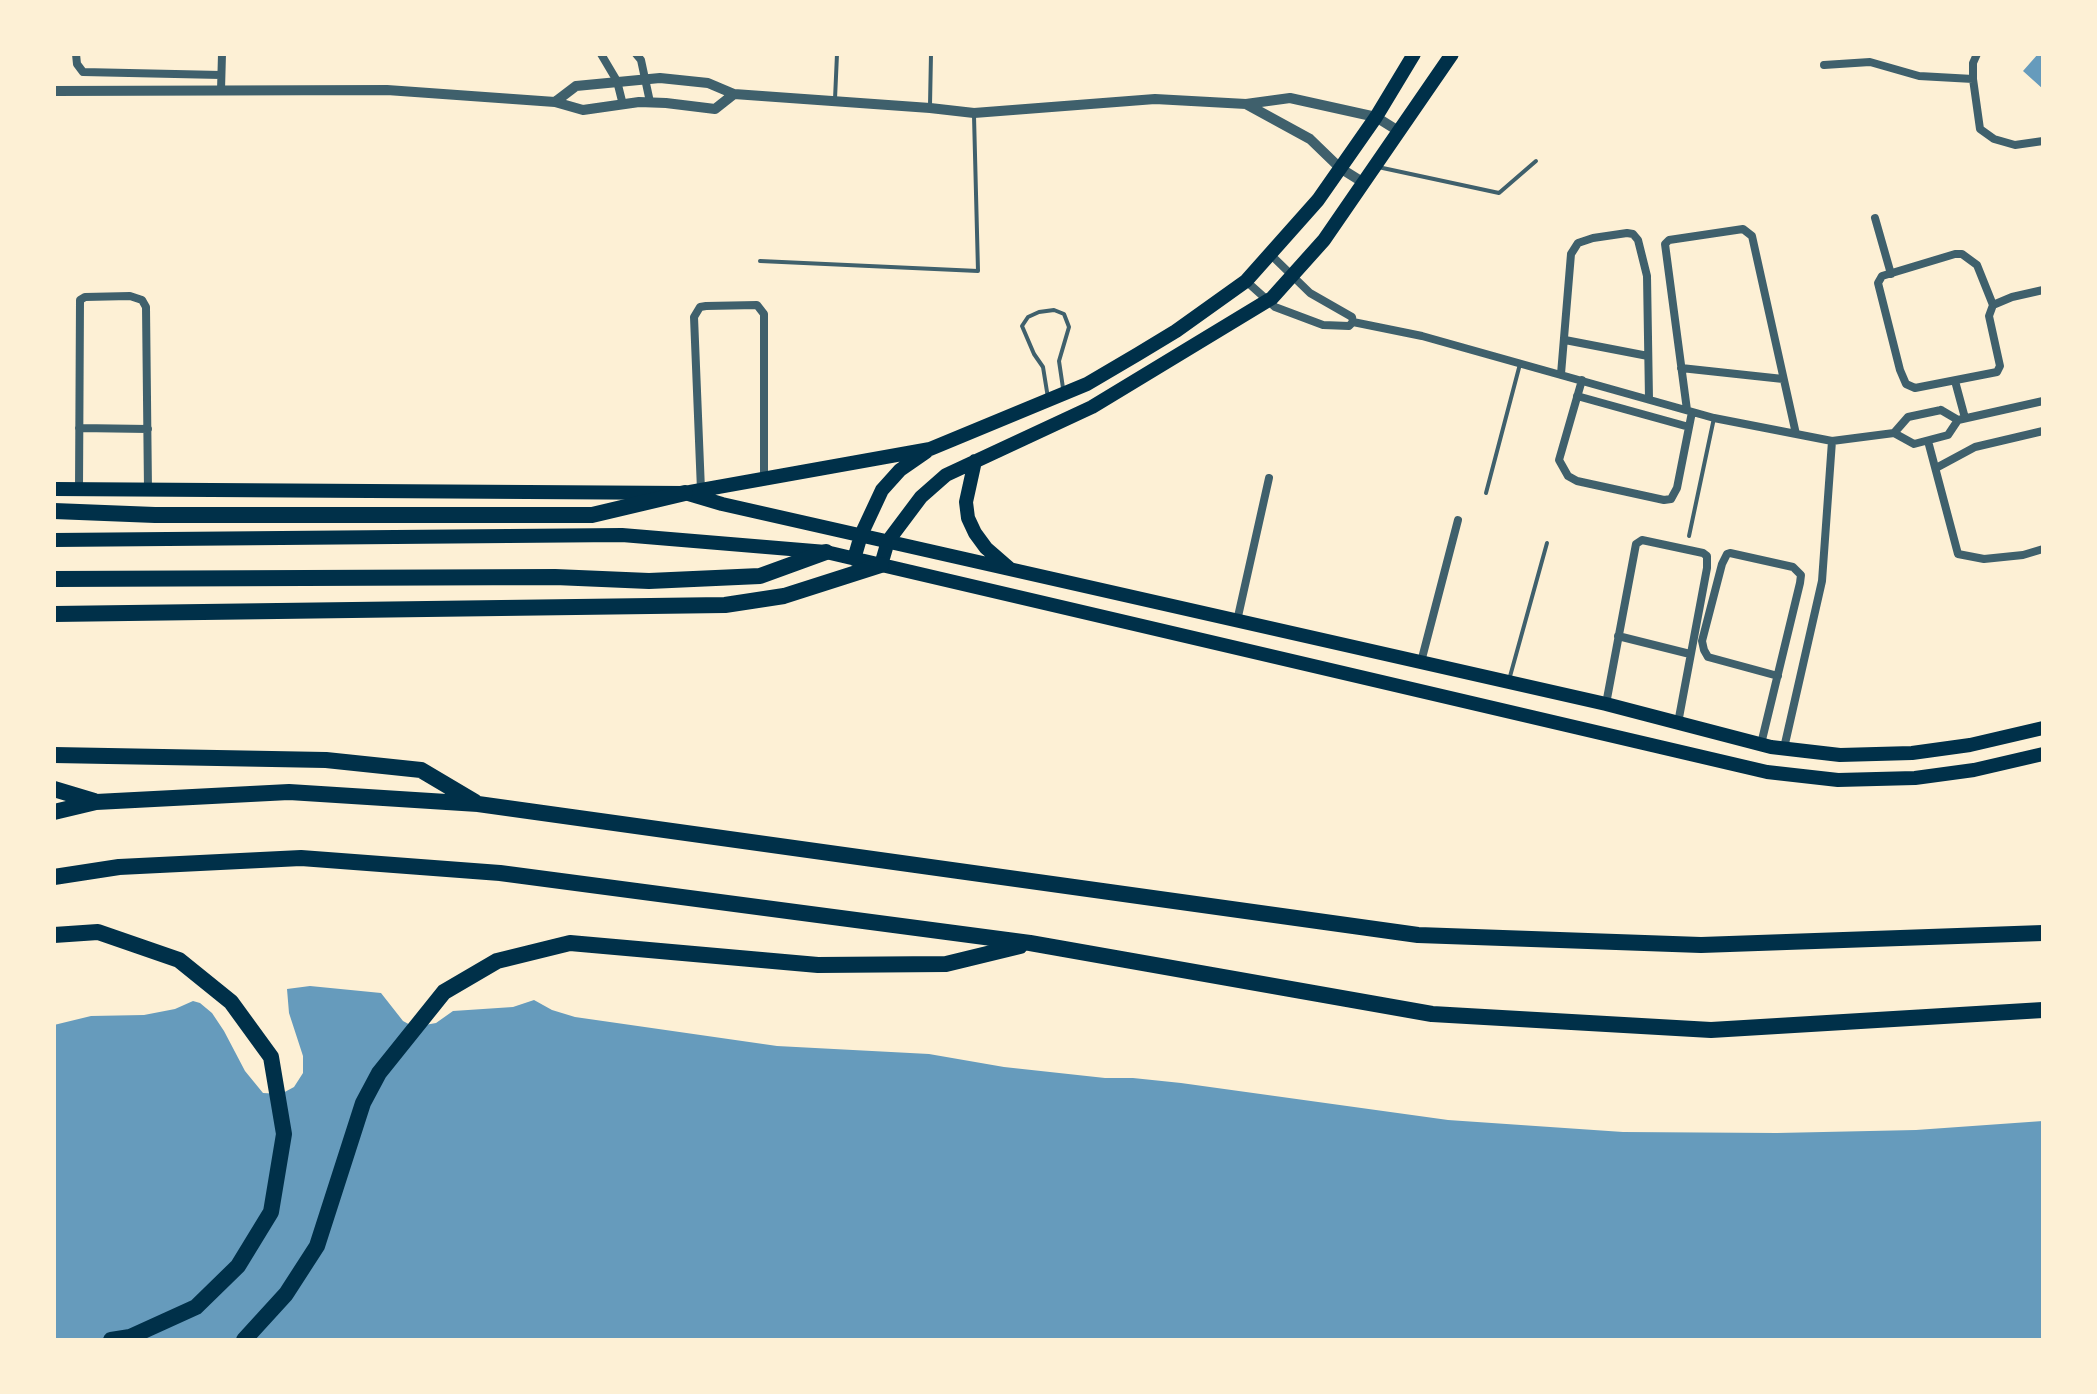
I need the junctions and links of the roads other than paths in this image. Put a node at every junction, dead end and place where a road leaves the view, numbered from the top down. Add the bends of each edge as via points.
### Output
1 (76, 54) edge
2 (222, 54) edge
3 (601, 54) edge
4 (636, 54) edge
5 (837, 54) edge
6 (931, 54) edge
7 (1414, 54) edge
8 (1452, 54) edge
9 (1977, 54) edge
10 (1824, 65) dead end
11 (221, 75) junction
12 (646, 79) junction
13 (1973, 79) junction
14 (617, 81) junction
15 (221, 90) junction
16 (54, 91) edge
17 (734, 94) junction
18 (555, 102) junction
19 (650, 102) junction
20 (835, 102) junction
21 (1246, 104) junction
22 (623, 105) junction
23 (930, 108) junction
24 (974, 113) junction
25 (1376, 117) junction
26 (1400, 132) junction
27 (2043, 141) edge
28 (1536, 161) dead end
29 (1375, 166) junction
30 (1340, 168) junction
31 (1364, 183) junction
32 (1875, 218) dead end
33 (1270, 254) junction
34 (760, 261) dead end
35 (1891, 274) junction
36 (1292, 277) junction
37 (1246, 281) junction
38 (2043, 290) edge
39 (1268, 301) junction
40 (1993, 305) junction
41 (1353, 322) junction
42 (1565, 340) junction
43 (1138, 354) junction
44 (1648, 356) junction
45 (1520, 362) junction
46 (1681, 368) junction
47 (1150, 372) junction
48 (1561, 374) junction
49 (1783, 379) junction
50 (1582, 380) junction
51 (1955, 381) junction
52 (1066, 394) junction
53 (1577, 396) junction
54 (1649, 399) junction
55 (1049, 401) junction
56 (2043, 401) edge
57 (1690, 411) junction
58 (1714, 418) junction
59 (1962, 419) junction
60 (1689, 427) junction
61 (79, 428) junction
62 (148, 429) junction
63 (2043, 431) edge
64 (1894, 433) junction
65 (1796, 434) junction
66 (1832, 441) junction
67 (1928, 441) junction
68 (930, 449) junction
69 (975, 461) junction
70 (1936, 468) junction
71 (1269, 478) dead end
72 (764, 479) junction
73 (54, 489) edge
74 (79, 489) junction
75 (148, 490) junction
76 (693, 492) junction
77 (1486, 493) dead end
78 (54, 511) edge
79 (1458, 520) dead end
80 (861, 535) junction
81 (1689, 536) dead end
82 (54, 540) edge
83 (888, 541) junction
84 (1547, 543) dead end
85 (2043, 549) edge
86 (826, 552) junction
87 (854, 559) junction
88 (881, 565) junction
89 (1010, 569) junction
90 (54, 579) edge
91 (54, 614) edge
92 (1237, 621) junction
93 (1618, 636) junction
94 (1690, 654) junction
95 (1421, 663) junction
96 (1778, 676) junction
97 (1508, 684) junction
98 (1606, 704) junction
99 (1678, 723) junction
100 (2043, 728) edge
101 (1761, 744) junction
102 (1784, 748) junction
103 (2043, 754) edge
104 (54, 755) edge
105 (54, 789) edge
106 (96, 802) junction
107 (478, 804) junction
108 (54, 812) edge
109 (54, 877) edge
110 (2043, 933) edge
111 (54, 935) edge
112 (1030, 943) junction
113 (2043, 1010) edge
114 (111, 1340) edge
115 (244, 1340) edge

1 - 11 street via 83,72
2 - 11 street
3 - 14 street
4 - 12 street
5 - 20 lane
6 - 23 lane
7 - 25 main road
8 - 26 main road
9 - 13 street
10 - 13 street via 1870,62 1919,76
11 - 15 street
12 - 14 street
12 - 17 street via 708,83
12 - 19 street
13 - 27 street via 1980,129 2015,145
14 - 18 street via 576,86
14 - 22 street
15 - 16 street
15 - 18 street via 387,90
17 - 19 street via 715,109
17 - 20 street
18 - 22 street via 583,110
19 - 22 street
20 - 23 street
21 - 24 street via 1155,99
21 - 25 street via 1290,98
21 - 30 street via 1310,139
23 - 24 street
24 - 34 lane via 978,271
25 - 26 street
25 - 30 main road
26 - 29 main road
28 - 29 lane via 1499,193
29 - 31 main road
30 - 31 street
30 - 33 main road
31 - 36 main road
32 - 35 street
33 - 36 street
33 - 37 main road
35 - 40 street via 1962,254 1977,265
35 - 51 street via 1882,276 1878,288 1906,384 1915,388
36 - 39 main road
36 - 41 street
37 - 39 street
37 - 43 main road
38 - 40 street
39 - 41 street via 1323,325 1339,328
39 - 47 main road
40 - 51 street via 1989,316 1999,369
41 - 45 street
42 - 44 street
42 - 44 street via 1573,249 1585,240 1633,234 1647,276
42 - 48 street
43 - 47 main road
43 - 52 main road
44 - 54 street
45 - 48 street
45 - 77 lane
46 - 49 street
46 - 49 street via 1665,244 1743,229 1752,236
46 - 57 street
47 - 69 main road via 1092,407
48 - 50 street
49 - 65 street
50 - 53 street
50 - 54 street
51 - 59 street
52 - 55 main road
52 - 55 lane via 1059,361 1069,327 1064,314 1039,312 1022,326 1043,367
53 - 60 street
53 - 60 street via 1559,460 1577,481 1671,499
54 - 57 street
55 - 68 main road
56 - 59 street
57 - 58 street
57 - 60 street
58 - 65 street
58 - 81 lane
59 - 64 street via 1941,410 1908,417
59 - 67 street via 1948,435
61 - 62 street
61 - 62 street via 80,300 130,296 146,307
61 - 74 street
62 - 75 street
63 - 70 street via 1975,447
64 - 66 street
64 - 67 street via 1914,444
65 - 66 street
66 - 102 street via 1822,581
67 - 70 street
68 - 72 main road
68 - 80 main road via 882,490
69 - 83 main road via 946,475 921,497
69 - 89 main road via 968,518 986,548
70 - 85 street via 1958,554 1984,559
71 - 92 street
72 - 76 main road
72 - 76 street via 764,314 757,305 700,307 694,317
73 - 74 main road
74 - 75 main road
75 - 76 main road
76 - 78 highway via 592,515
76 - 80 main road
79 - 95 street
80 - 83 main road
80 - 87 main road
82 - 86 main road via 622,535
83 - 88 main road
83 - 89 main road
84 - 97 lane
86 - 87 main road
86 - 90 highway via 760,576 649,581
87 - 88 main road
88 - 91 highway via 784,596 725,605
88 - 103 main road via 1767,772 1838,780 1915,778
89 - 92 main road
92 - 95 main road
93 - 94 street
93 - 94 street via 1638,541 1703,553 1708,561
93 - 98 street
94 - 99 street
95 - 97 main road
96 - 96 street via 1801,575 1793,567 1727,554 1702,641 1704,650 1708,657
96 - 101 street
97 - 98 main road
98 - 99 main road
99 - 101 main road
100 - 102 main road via 1912,753 1840,755
101 - 102 main road
104 - 107 highway via 326,760 421,770
105 - 106 highway
106 - 107 highway via 289,792
106 - 108 highway
107 - 110 highway via 1418,935 1701,945
109 - 112 highway via 119,867 301,858 500,873
111 - 114 highway via 98,932 179,960 231,1002 271,1057 284,1134 271,1212 238,1266 196,1307 130,1337
112 - 113 highway via 1432,1014 1711,1030
112 - 115 highway via 946,964 818,965 570,943 497,961 444,992 379,1073 363,1103 317,1246 286,1294

